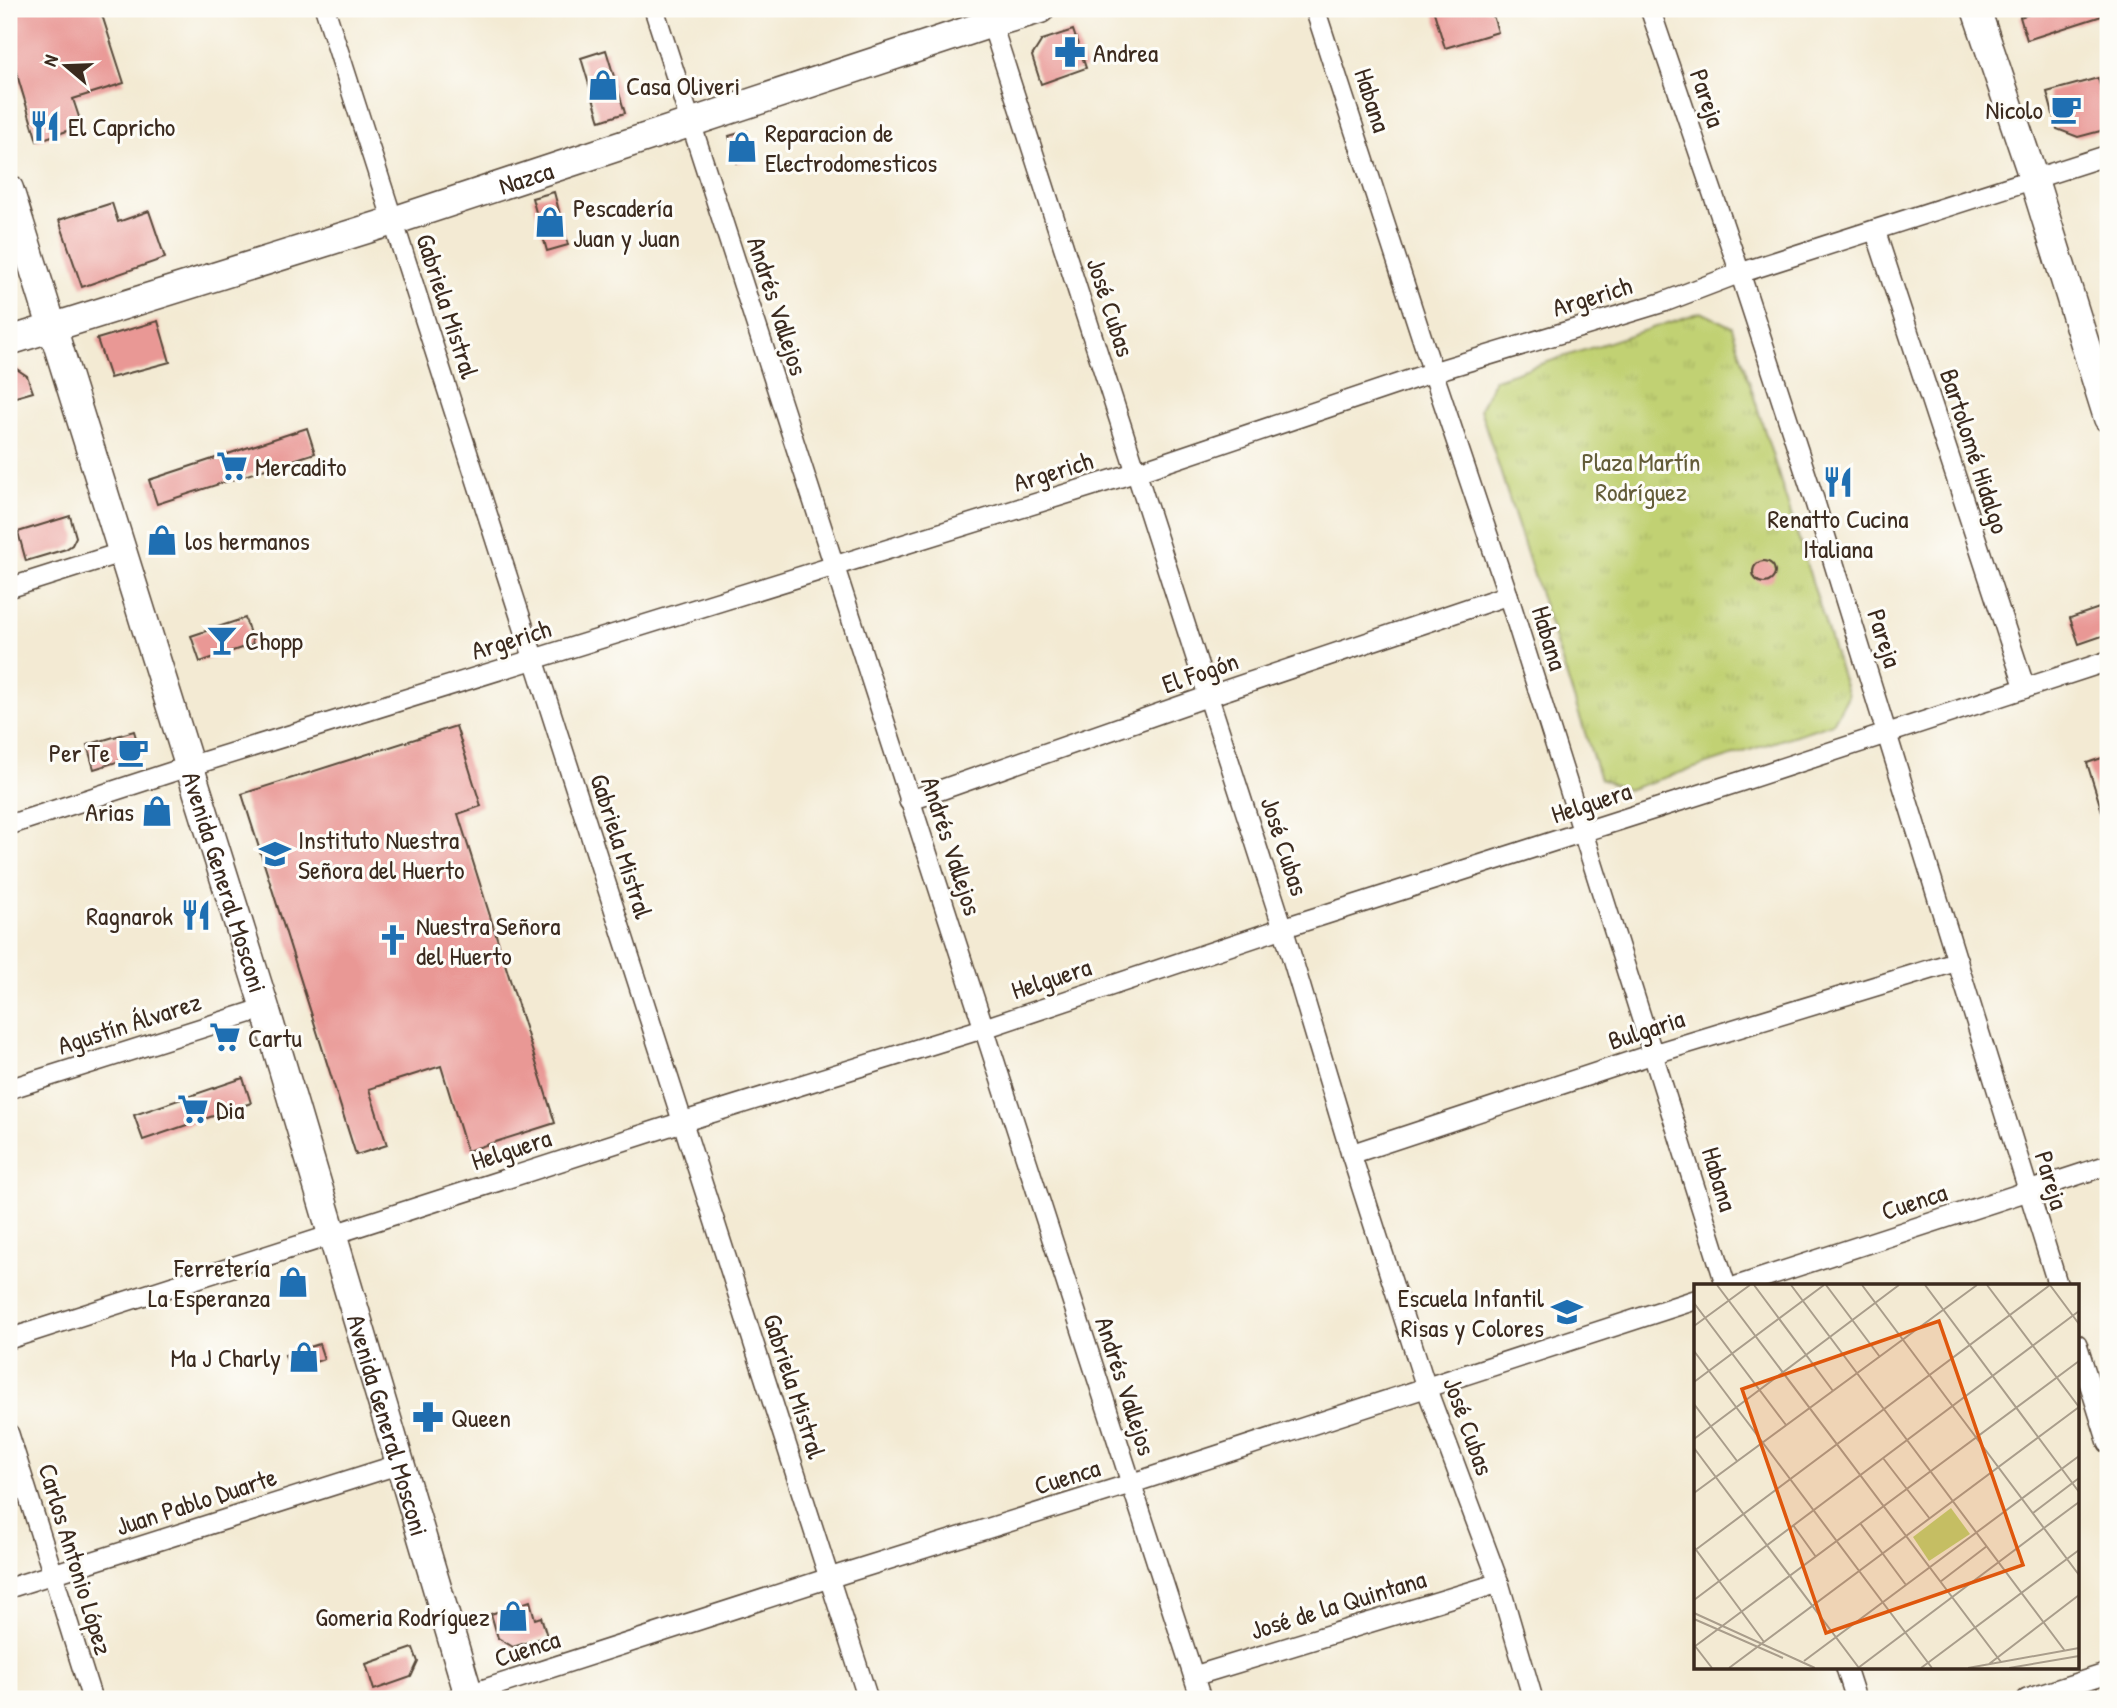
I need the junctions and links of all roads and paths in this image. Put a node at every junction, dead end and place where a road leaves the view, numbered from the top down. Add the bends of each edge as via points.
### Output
1 (325, 9) edge
2 (654, 9) edge
3 (1040, 9) edge
4 (1315, 9) edge
5 (1650, 9) edge
6 (1976, 9) edge
7 (990, 16) edge
8 (690, 122) junction
9 (2108, 155) edge
10 (2034, 180) junction
11 (9, 189) edge
12 (393, 221) junction
13 (1875, 230) junction
14 (1740, 273) junction
15 (52, 327) junction
16 (9, 341) edge
17 (1433, 372) junction
18 (2108, 418) edge
19 (1137, 472) junction
20 (123, 552) junction
21 (835, 565) junction
22 (9, 588) edge
23 (1508, 595) junction
24 (535, 659) junction
25 (2108, 661) edge
26 (2025, 688) junction
27 (1209, 696) junction
28 (1888, 733) junction
29 (190, 766) junction
30 (909, 801) junction
31 (9, 825) edge
32 (1583, 832) junction
33 (1283, 928) junction
34 (1958, 961) junction
35 (265, 1008) junction
36 (985, 1028) junction
37 (1653, 1054) junction
38 (9, 1089) edge
39 (682, 1122) junction
40 (1351, 1154) junction
41 (2108, 1165) edge
42 (2028, 1191) junction
43 (332, 1234) junction
44 (1725, 1284) edge
45 (1743, 1284) edge
46 (2057, 1284) edge
47 (1694, 1300) edge
48 (9, 1339) edge
49 (2078, 1347) edge
50 (1426, 1387) junction
51 (9, 1434) edge
52 (2108, 1443) edge
53 (400, 1464) junction
54 (1130, 1484) junction
55 (53, 1573) junction
56 (829, 1578) junction
57 (1499, 1583) junction
58 (9, 1588) edge
59 (1847, 1670) edge
60 (2108, 1673) edge
61 (1194, 1676) junction
62 (464, 1698) edge
63 (92, 1699) edge
64 (868, 1699) edge
65 (1200, 1699) edge
66 (1533, 1699) edge
67 (1856, 1699) edge
68 (2027, 1699) edge

1 - 12 street, Gabriela Mistral
2 - 8 street, Andrés Vallejos
3 - 7 main road, Nazca
4 - 17 street, Habana
5 - 14 street, Pareja
6 - 10 main road
7 - 8 main road, Nazca
7 - 19 street, José Cubas
8 - 12 main road, Nazca
8 - 21 street, Andrés Vallejos
9 - 10 street, Argerich
10 - 13 street, Argerich
10 - 18 main road
11 - 15 main road, Avenida General Mosconi
12 - 15 main road, Nazca
12 - 24 street, Gabriela Mistral
13 - 14 street, Argerich
13 - 26 street, Bartolomé Hidalgo
14 - 17 street, Argerich via 1664,302
14 - 28 street, Pareja
15 - 16 main road, Nazca
15 - 20 main road, Avenida General Mosconi
17 - 19 street, Argerich
17 - 23 street, Habana
19 - 21 street, Argerich
19 - 27 street, José Cubas
20 - 22 street
20 - 29 main road, Avenida General Mosconi
21 - 24 street, Argerich
21 - 30 street, Andrés Vallejos
23 - 27 street, El Fogón
23 - 32 street, Habana
24 - 29 street, Argerich
24 - 39 street, Gabriela Mistral
25 - 26 street, Helguera
26 - 28 street, Helguera
27 - 30 street, El Fogón
27 - 33 street, José Cubas
28 - 32 street, Helguera
28 - 34 street, Pareja
29 - 31 street, Argerich
29 - 35 main road, Avenida General Mosconi
30 - 36 street, Andrés Vallejos
32 - 33 street, Helguera
32 - 37 street, Habana
33 - 36 street, Helguera
33 - 40 street, José Cubas
34 - 37 street, Bulgaria
34 - 42 street, Pareja
35 - 38 street, Agustín Álvarez
35 - 43 main road, Avenida General Mosconi
36 - 39 street, Helguera
36 - 54 street, Andrés Vallejos
37 - 40 street, Bulgaria
37 - 44 street, Habana
39 - 43 street, Helguera
39 - 56 street, Gabriela Mistral
40 - 50 street, José Cubas
41 - 42 street, Cuenca
42 - 45 street, Cuenca
42 - 46 street, Pareja
43 - 48 street, Helguera
43 - 53 main road, Avenida General Mosconi
47 - 50 street, Cuenca
49 - 52 street
50 - 54 street, Cuenca
50 - 57 street, José Cubas
51 - 55 street, Carlos Antonio López
53 - 55 street, Juan Pablo Duarte
53 - 62 main road, Avenida General Mosconi
54 - 56 street, Cuenca
54 - 61 street, Andrés Vallejos
55 - 58 street, Juan Pablo Duarte
55 - 63 street, Carlos Antonio López
56 - 62 street, Cuenca
56 - 64 street, Gabriela Mistral
57 - 61 street, José de la Quintana
57 - 66 street, José Cubas
59 - 67 street
60 - 68 street
61 - 65 street, Andrés Vallejos

